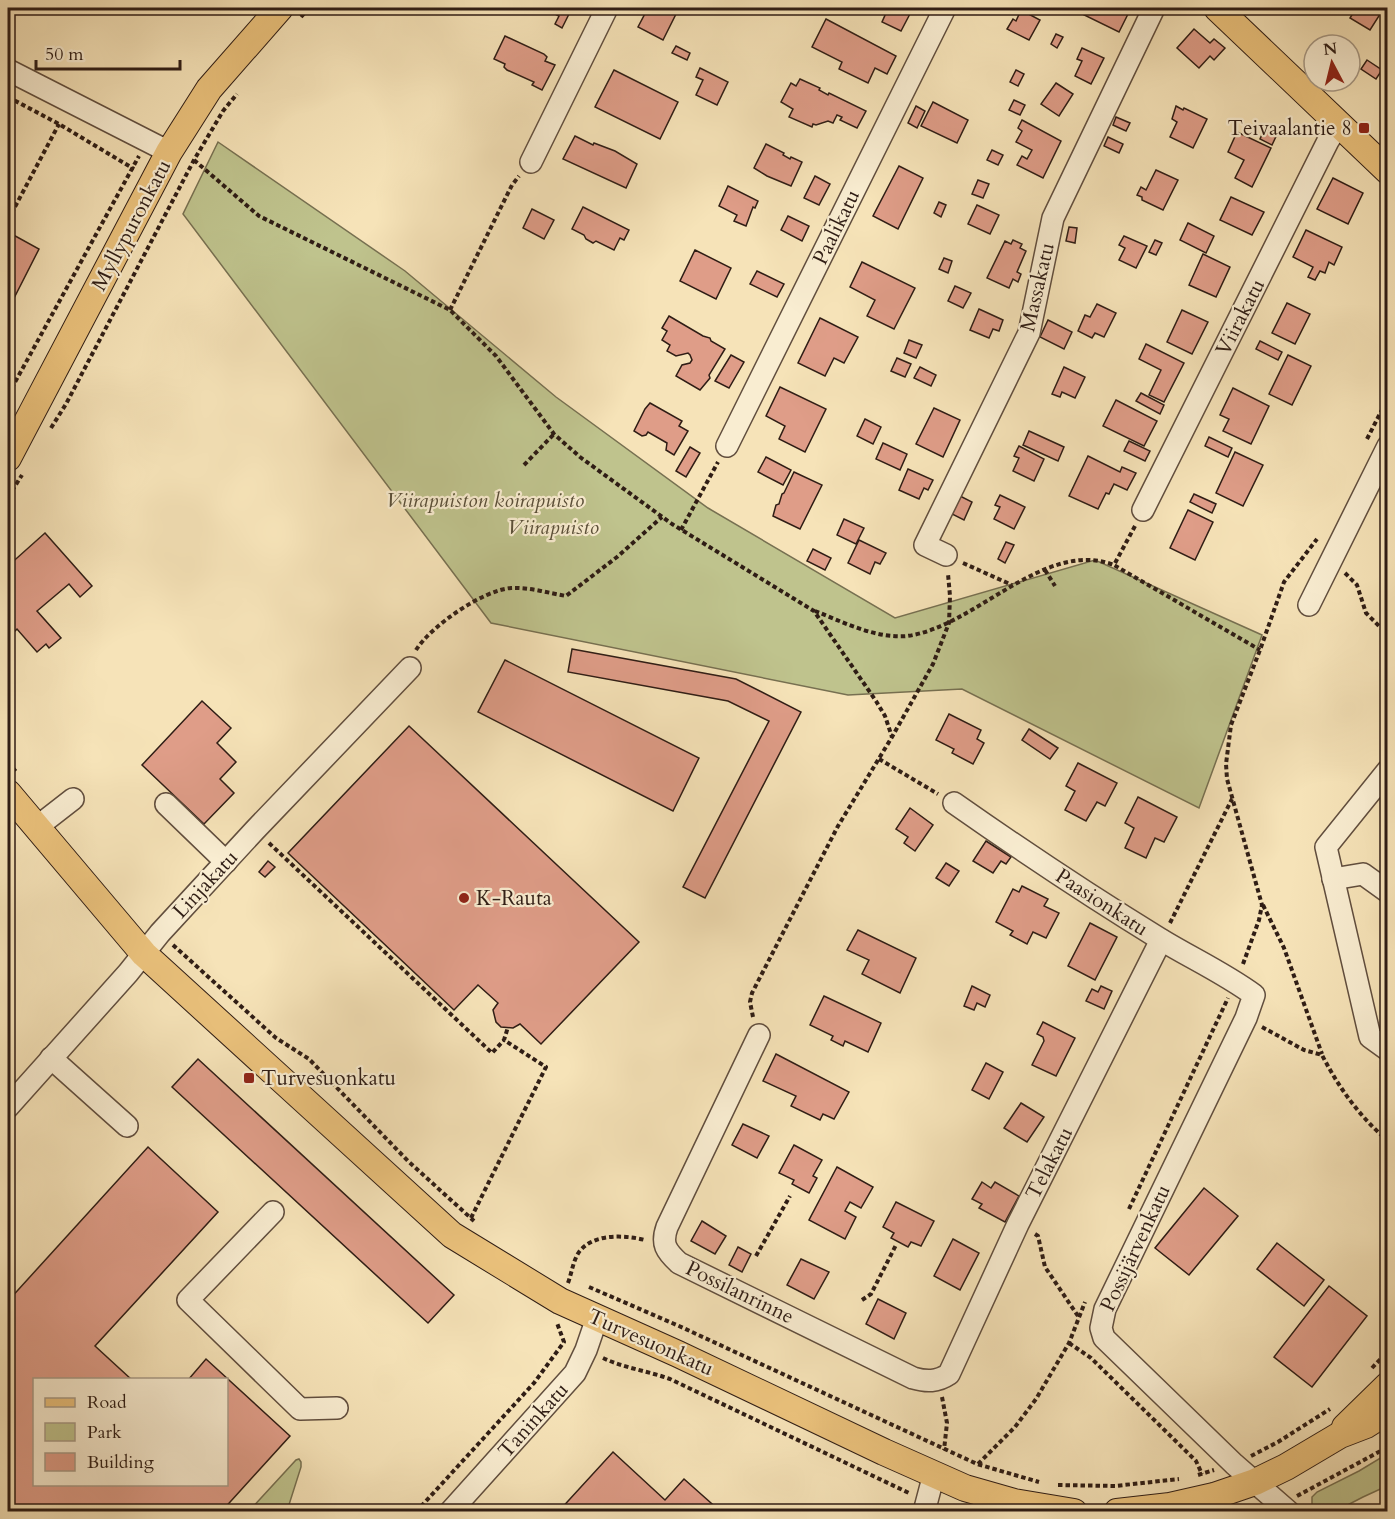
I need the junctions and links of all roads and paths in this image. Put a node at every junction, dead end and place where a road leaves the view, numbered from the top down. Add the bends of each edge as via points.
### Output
1 (309, 8) edge
2 (607, 8) edge
3 (945, 8) edge
4 (1154, 8) edge
5 (1217, 8) edge
6 (287, 16) edge
7 (8, 70) edge
8 (238, 93) dead end
9 (8, 97) edge
10 (59, 124) junction
11 (1339, 124) junction
12 (169, 152) junction
13 (194, 160) junction
14 (531, 162) joint
15 (1388, 171) edge
16 (154, 180) junction
17 (177, 192) junction
18 (8, 220) edge
19 (450, 310) junction
20 (48, 432) dead end
21 (554, 434) junction
22 (1388, 446) edge
23 (727, 447) joint
24 (16, 464) edge
25 (524, 465) dead end
26 (8, 497) edge
27 (1143, 510) joint
28 (662, 517) junction
29 (681, 530) junction
30 (946, 555) junction
31 (1331, 561) junction
32 (1114, 565) junction
33 (1045, 570) junction
34 (1012, 585) junction
35 (1055, 586) dead end
36 (1310, 605) dead end
37 (814, 611) junction
38 (949, 623) junction
39 (1388, 635) edge
40 (1260, 650) dead end
41 (410, 668) joint
42 (892, 737) junction
43 (879, 759) junction
44 (1388, 770) edge
45 (8, 793) edge
46 (1232, 798) dead end
47 (73, 799) dead end
48 (954, 802) joint
49 (166, 804) dead end
50 (37, 827) junction
51 (255, 830) junction
52 (226, 862) junction
53 (1333, 879) junction
54 (1388, 892) edge
55 (1262, 905) dead end
56 (1161, 940) junction
57 (144, 954) junction
58 (1254, 995) joint
59 (1225, 1005) dead end
60 (1246, 1018) junction
61 (508, 1027) dead end
62 (759, 1035) joint
63 (504, 1040) junction
64 (1388, 1050) edge
65 (1322, 1055) junction
66 (51, 1058) junction
67 (8, 1107) edge
68 (127, 1126) dead end
69 (1388, 1142) edge
70 (790, 1196) dead end
71 (273, 1212) dead end
72 (471, 1218) dead end
73 (1018, 1224) junction
74 (897, 1245) dead end
75 (666, 1248) junction
76 (756, 1256) dead end
77 (862, 1300) dead end
78 (560, 1301) junction
79 (1078, 1317) dead end
80 (597, 1318) junction
81 (564, 1342) junction
82 (1070, 1343) dead end
83 (586, 1350) junction
84 (934, 1381) junction
85 (1388, 1385) edge
86 (337, 1408) dead end
87 (1388, 1411) edge
88 (1340, 1434) junction
89 (1388, 1447) edge
90 (944, 1450) dead end
91 (934, 1474) junction
92 (1255, 1482) junction
93 (1214, 1496) junction
94 (926, 1507) edge
95 (1285, 1508) edge
96 (416, 1512) edge
97 (450, 1512) edge
98 (1074, 1512) edge
99 (1117, 1512) edge

1 - 6 path
2 - 14 street
3 - 23 street, Paalikatu
4 - 30 street, Massakatu via 1053,218 1029,333 925,544
5 - 11 main road
6 - 12 main road, Myllypuronkatu via 209,89
7 - 12 street
8 - 13 path
9 - 10 path
10 - 16 path
10 - 18 path
11 - 15 main road
11 - 27 street, Viirakatu
12 - 16 main road, Myllypuronkatu
13 - 17 path
13 - 19 path via 259,216
14 - 19 path via 512,185
16 - 17 path
16 - 24 main road, Myllypuronkatu
17 - 20 path
19 - 21 path via 496,356
21 - 25 path
21 - 28 path
22 - 31 street
23 - 29 path
24 - 26 path
27 - 32 path
28 - 29 path
28 - 41 path via 566,596 514,588 499,590 470,604 417,648
29 - 37 path
30 - 34 path
30 - 38 path
31 - 36 street
31 - 39 path via 1357,585 1366,613
32 - 33 path via 1080,560
32 - 40 path
33 - 34 path
33 - 35 path
34 - 38 path
37 - 38 path via 883,634 906,636
37 - 42 path via 876,701
38 - 42 path via 933,664
41 - 51 street, Linjakatu
42 - 43 path
43 - 48 path
43 - 62 path via 838,826 752,993 750,1002
44 - 53 street via 1326,847
45 - 50 main road, Turvesuonkatu
46 - 56 path
47 - 50 street
48 - 56 street, Paasionkatu
49 - 52 street
50 - 57 main road, Turvesuonkatu
51 - 52 street, Linjakatu
51 - 63 path via 492,1053
52 - 57 street, Linjakatu
53 - 54 street via 1363,874
53 - 64 street via 1370,1037
55 - 65 path via 1284,948
56 - 58 street, Paasionkatu
56 - 73 street, Telakatu
57 - 66 street, Linjakatu
57 - 78 main road, Turvesuonkatu via 452,1235
58 - 60 street, Possijärvenkatu
59 - 60 path
60 - 65 path via 1304,1050
60 - 92 street, Possijärvenkatu via 1105,1309 1101,1328 1104,1338
61 - 63 path
62 - 75 street, Possilanrinne via 667,1227 663,1237
63 - 72 path via 546,1067
65 - 69 path via 1347,1098
66 - 67 street, Linjakatu
66 - 68 street
70 - 76 path
71 - 86 street via 188,1300 300,1409
73 - 79 path via 1038,1236 1045,1267
73 - 84 street, Telakatu via 949,1374
74 - 77 path via 871,1293
75 - 78 path via 622,1236 586,1244 579,1252
75 - 84 street, Possilanrinne via 679,1263 913,1378
78 - 80 main road, Turvesuonkatu
78 - 81 path via 557,1323
80 - 83 street, Taninkatu
80 - 91 main road, Turvesuonkatu
81 - 83 path
81 - 96 path via 534,1383
82 - 93 path via 1196,1461
83 - 94 path via 615,1364 670,1379
83 - 97 street, Taninkatu via 559,1393
84 - 90 path via 947,1414
85 - 88 main road
87 - 88 main road via 1366,1425
88 - 92 main road
89 - 95 path
91 - 94 street
91 - 98 main road, Turvesuonkatu via 1014,1502
92 - 93 main road
92 - 95 street, Possijärvenkatu
93 - 99 main road

